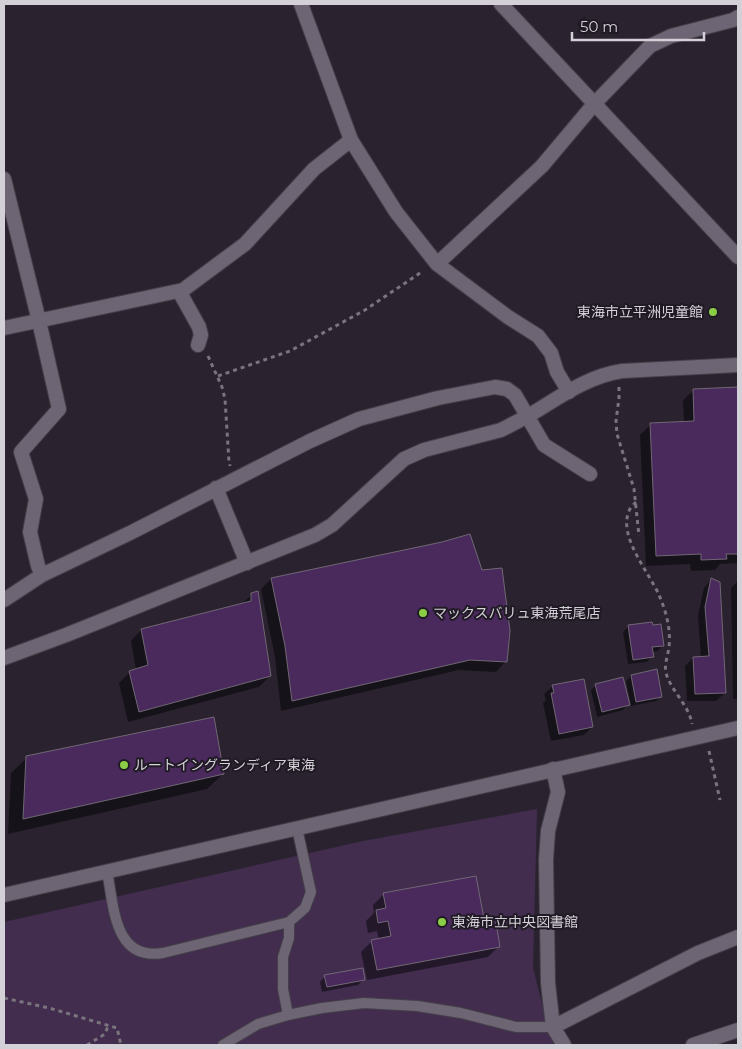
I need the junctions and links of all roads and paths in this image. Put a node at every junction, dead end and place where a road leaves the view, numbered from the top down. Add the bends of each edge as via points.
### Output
1 (301, 4) edge
2 (501, 4) edge
3 (738, 17) edge
4 (596, 103) junction
5 (351, 140) junction
6 (4, 179) edge
7 (738, 257) edge
8 (436, 263) junction
9 (179, 291) junction
10 (39, 321) junction
11 (4, 328) edge
12 (198, 343) joint
13 (738, 365) edge
14 (616, 372) junction
15 (218, 376) junction
16 (569, 392) junction
17 (528, 416) junction
18 (590, 474) dead end
19 (236, 478) junction
20 (216, 488) junction
21 (636, 502) junction
22 (639, 536) dead end
23 (247, 563) junction
24 (42, 575) junction
25 (4, 600) edge
26 (4, 658) edge
27 (738, 728) edge
28 (700, 737) junction
29 (553, 770) junction
30 (720, 800) dead end
31 (297, 828) junction
32 (107, 871) junction
33 (4, 895) edge
34 (289, 922) junction
35 (738, 937) edge
36 (4, 998) edge
37 (288, 1015) junction
38 (108, 1026) junction
39 (554, 1027) junction
40 (738, 1032) edge
41 (87, 1045) edge
42 (122, 1045) edge
43 (223, 1045) edge
44 (564, 1045) edge
45 (693, 1045) edge

1 - 5 street
2 - 4 street
3 - 4 street via 671,36 650,46
4 - 7 street
4 - 8 street via 542,166
5 - 8 street via 396,212
5 - 9 street via 314,169 245,244
6 - 10 street
8 - 15 path via 365,310 290,351
8 - 16 street via 538,336 551,353 557,372
9 - 10 street
9 - 12 street via 199,328 201,336
10 - 11 street
10 - 24 street via 59,409 21,452 36,499 30,532
12 - 15 path
13 - 14 street
14 - 16 street via 595,378
14 - 21 path via 620,390 617,434
15 - 19 path via 226,399 228,462
16 - 17 street
17 - 18 street via 544,445
17 - 19 street via 515,395 507,389 495,387 438,398 359,419
17 - 23 street via 501,430 424,450 404,459 332,524 315,535
19 - 20 street
20 - 23 street
20 - 24 street
21 - 22 path
21 - 28 path via 629,510 629,539 667,614 669,646 666,674
23 - 26 street
24 - 25 street
27 - 28 street
28 - 29 street
28 - 30 path
29 - 31 street
29 - 39 street via 558,792 548,831 546,860 548,983
31 - 32 street
31 - 34 lane via 311,892 305,908
32 - 33 street
32 - 34 lane via 121,933 125,942 143,954 163,953
34 - 37 lane via 289,938 283,957 283,989
35 - 39 street via 698,953
36 - 38 path
37 - 39 lane via 322,1008 373,1004 461,1013 516,1027
37 - 43 lane via 258,1024
38 - 41 path via 105,1034
38 - 42 path via 117,1028
39 - 44 street
40 - 45 street

